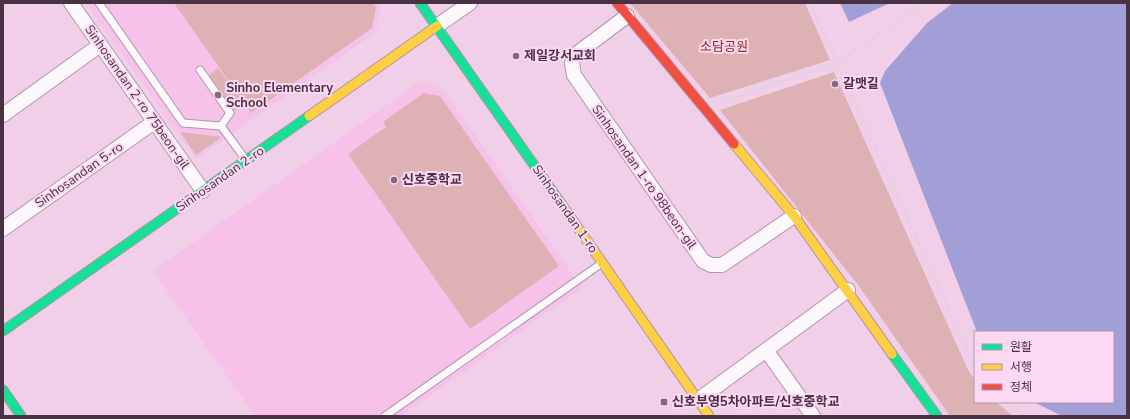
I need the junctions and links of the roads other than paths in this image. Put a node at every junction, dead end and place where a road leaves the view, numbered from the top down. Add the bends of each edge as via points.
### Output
1 (71, 3) edge
2 (99, 3) edge
3 (420, 3) edge
4 (470, 3) edge
5 (617, 3) edge
6 (627, 16) junction
7 (437, 26) junction
8 (100, 45) junction
9 (200, 70) dead end
10 (3, 115) edge
11 (154, 122) junction
12 (222, 126) junction
13 (246, 161) junction
14 (203, 191) junction
15 (794, 216) junction
16 (3, 229) edge
17 (602, 263) junction
18 (848, 290) junction
19 (3, 331) edge
20 (766, 350) junction
21 (3, 390) edge
22 (698, 400) junction
23 (21, 416) edge
24 (385, 416) edge
25 (709, 416) edge
26 (813, 416) edge
27 (937, 416) edge

1 - 8 street, Sinhosandan 2-ro 75beon-gil
2 - 12 lane via 183,123
3 - 7 main road, Sinhosandan 1-ro
4 - 7 street
5 - 6 main road
6 - 15 main road
6 - 15 street, Sinhosandan 1-ro 98beon-gil via 575,55 572,63 574,75 703,261 711,265 722,265
7 - 13 main road, Sinhosandan 2-ro
7 - 17 main road, Sinhosandan 1-ro
8 - 10 street
8 - 11 street, Sinhosandan 2-ro 75beon-gil
9 - 12 lane via 230,113
11 - 14 street, Sinhosandan 2-ro 75beon-gil
11 - 16 street, Sinhosandan 5-ro
12 - 13 lane
13 - 14 main road, Sinhosandan 2-ro
14 - 19 main road, Sinhosandan 2-ro
15 - 18 main road
17 - 22 main road, Sinhosandan 1-ro
17 - 24 lane
18 - 20 street
18 - 27 main road
20 - 22 street
20 - 26 street
21 - 23 main road
22 - 25 main road, Sinhosandan 1-ro

